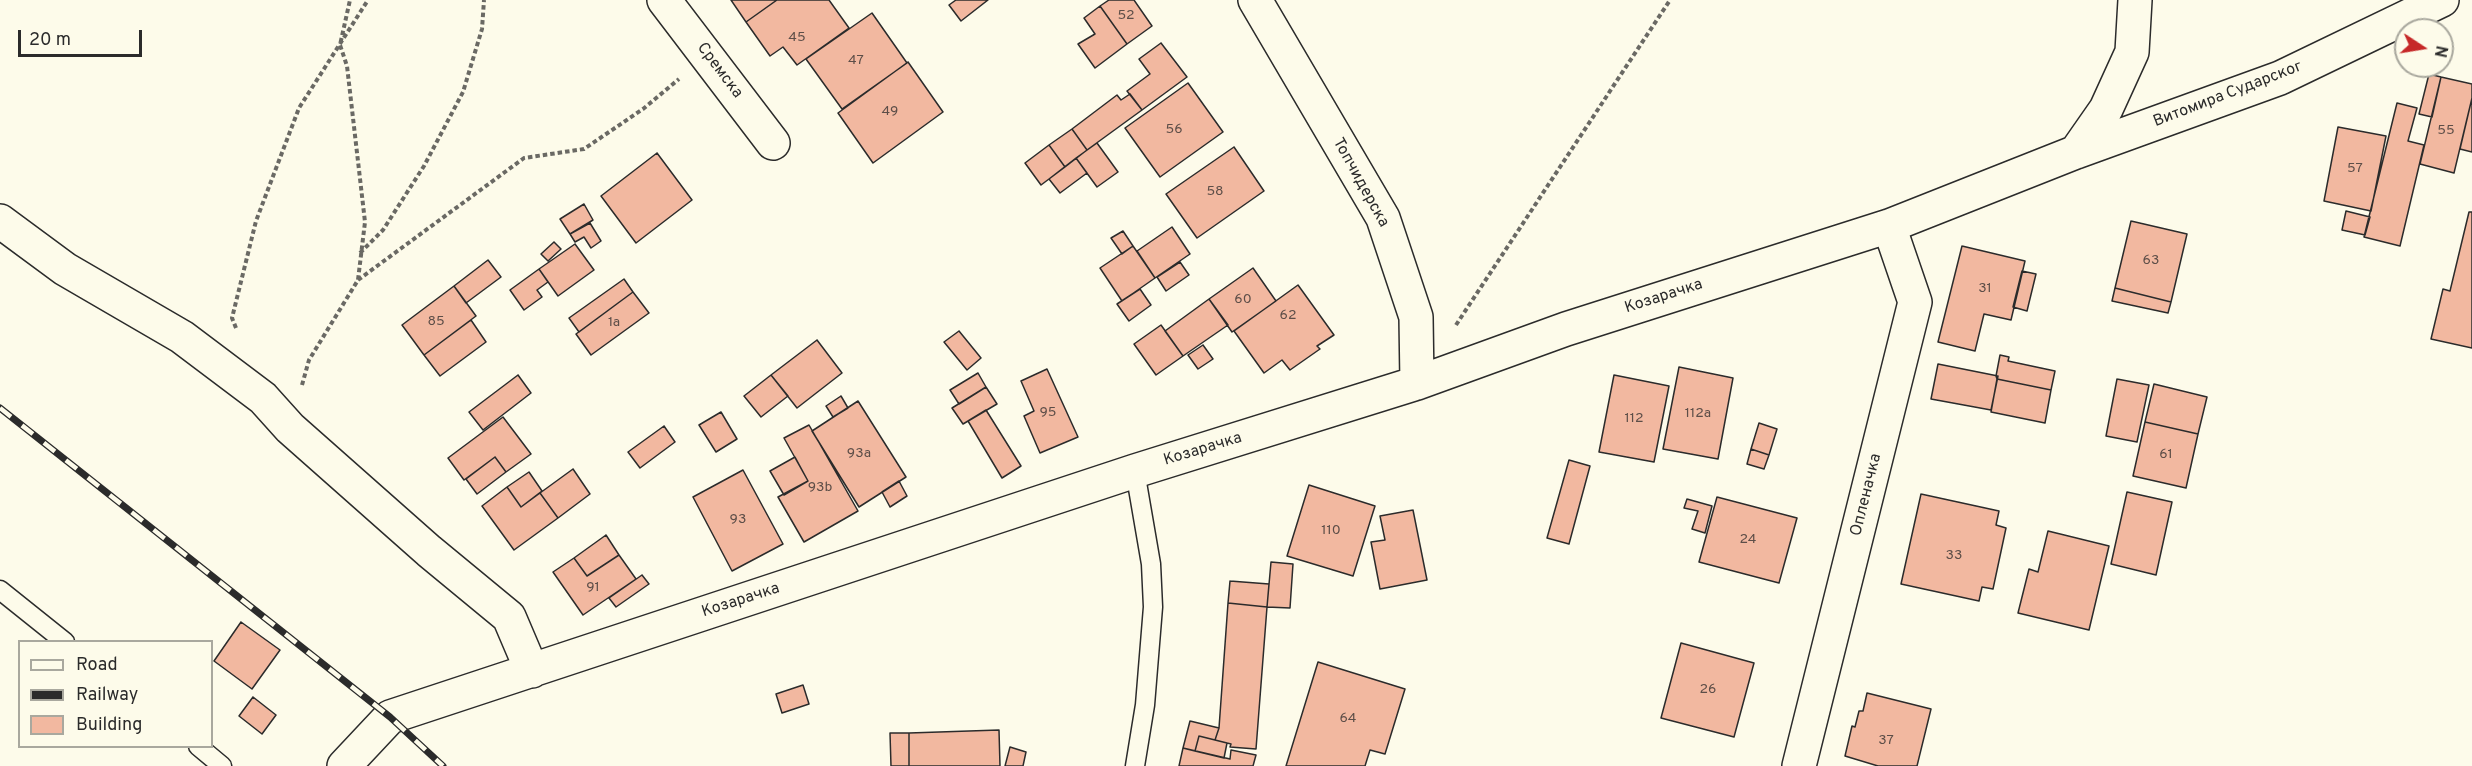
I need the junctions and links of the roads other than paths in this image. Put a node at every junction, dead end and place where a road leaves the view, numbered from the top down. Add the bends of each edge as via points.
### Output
1 (664, 0) edge
2 (1254, 0) edge
3 (2135, 0) edge
4 (2442, 0) edge
5 (773, 143) dead end
6 (2076, 152) junction
7 (0, 221) edge
8 (1889, 225) junction
9 (1417, 383) junction
10 (1135, 471) junction
11 (0, 590) edge
12 (62, 640) edge
13 (532, 671) junction
14 (199, 748) edge
15 (222, 766) edge
16 (344, 766) edge
17 (1135, 766) edge
18 (1799, 766) edge

1 - 5 street, Сремска
2 - 9 street, Топчидерска via 1383,218 1416,317
3 - 6 street via 2132,52 2106,109
4 - 6 street, Витомира Сударског via 2280,78
6 - 8 street, Козарачка
7 - 13 street via 65,269 182,337 262,398 290,428 509,617
8 - 9 street, Козарачка via 1566,329
8 - 18 street, Опленачка via 1915,302
9 - 10 street, Козарачка
10 - 13 street, Козарачка
10 - 17 lane via 1154,607
11 - 12 lane
13 - 16 street, Козарачка via 390,717
14 - 15 lane

